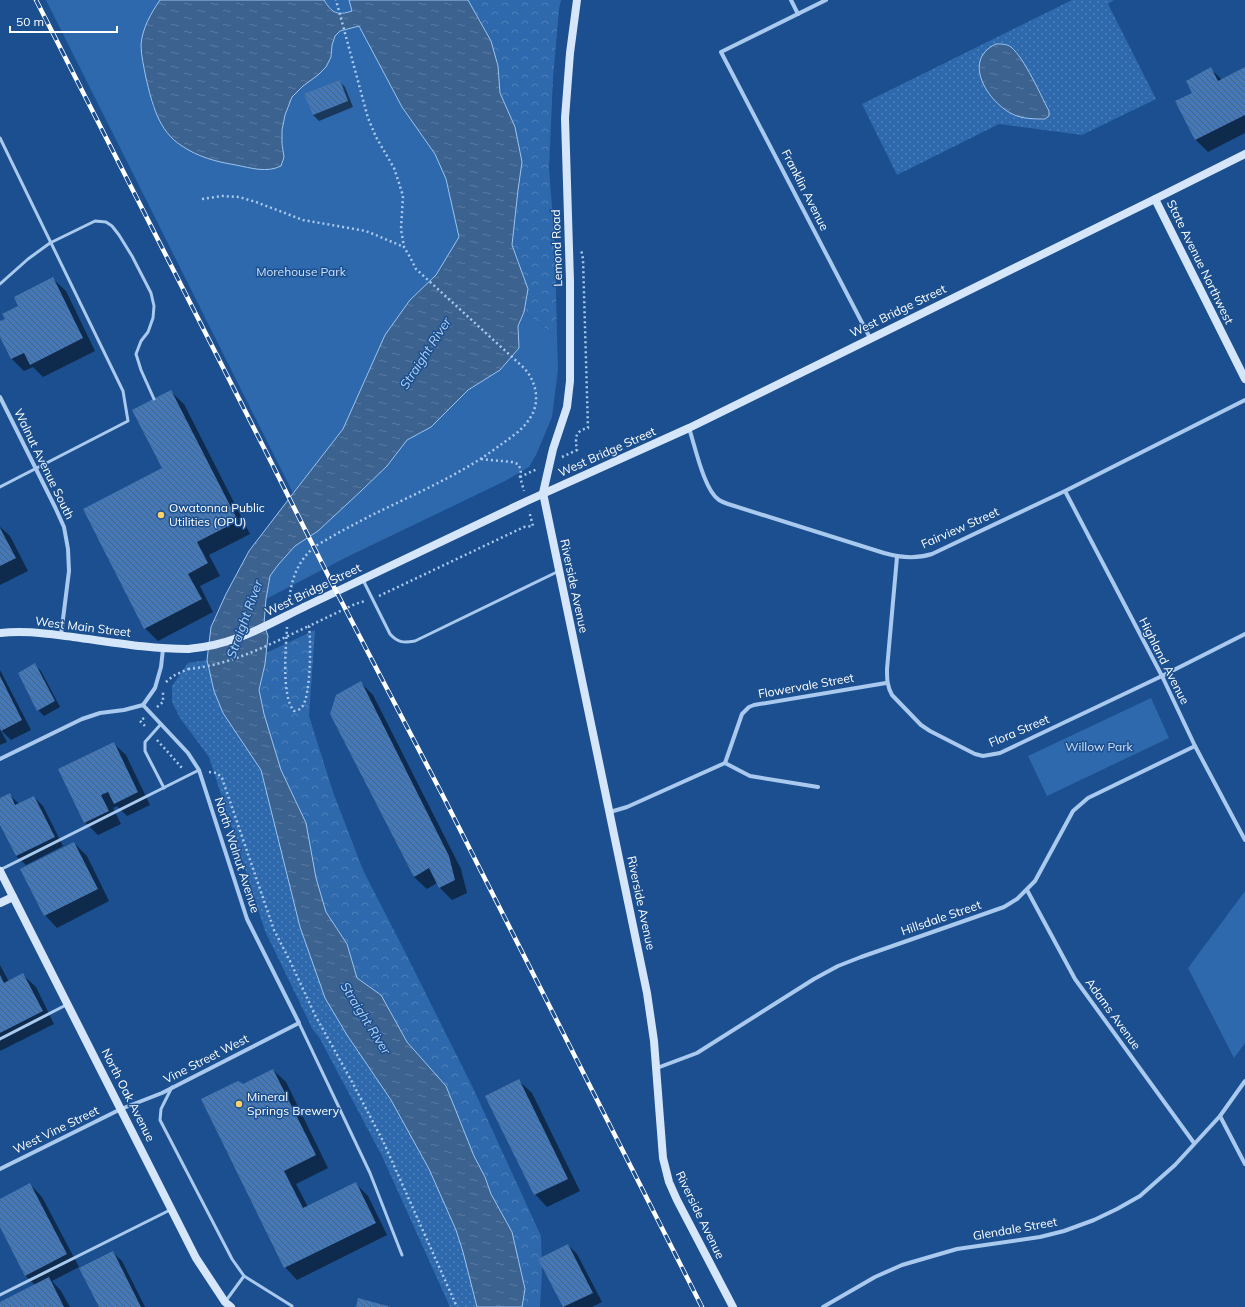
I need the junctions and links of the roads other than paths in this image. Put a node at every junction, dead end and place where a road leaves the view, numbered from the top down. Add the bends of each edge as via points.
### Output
1 (577, 0) edge
2 (791, 0) edge
3 (826, 0) edge
4 (798, 14) junction
5 (0, 138) edge
6 (1245, 154) edge
7 (1155, 199) junction
8 (51, 242) junction
9 (0, 284) edge
10 (870, 338) junction
11 (1245, 379) edge
12 (0, 397) edge
13 (154, 399) dead end
14 (1245, 400) edge
15 (689, 428) junction
16 (36, 469) junction
17 (0, 487) edge
18 (1065, 491) junction
19 (543, 493) junction
20 (897, 557) junction
21 (559, 571) junction
22 (362, 579) junction
23 (0, 633) edge
24 (1245, 634) edge
25 (61, 636) junction
26 (163, 649) junction
27 (1162, 676) junction
28 (886, 682) junction
29 (143, 705) junction
30 (161, 724) junction
31 (1195, 746) junction
32 (0, 759) edge
33 (725, 763) junction
34 (199, 770) junction
35 (818, 787) dead end
36 (164, 788) junction
37 (609, 812) junction
38 (1245, 840) edge
39 (0, 870) edge
40 (1027, 890) junction
41 (13, 897) junction
42 (0, 903) edge
43 (68, 1004) junction
44 (299, 1023) junction
45 (0, 1039) edge
46 (657, 1068) junction
47 (1245, 1081) edge
48 (172, 1087) junction
49 (121, 1109) junction
50 (1220, 1116) junction
51 (1194, 1143) junction
52 (1245, 1164) edge
53 (0, 1169) edge
54 (172, 1209) junction
55 (402, 1254) dead end
56 (244, 1276) junction
57 (0, 1295) edge
58 (225, 1305) edge
59 (292, 1306) edge
60 (733, 1307) edge
61 (823, 1307) edge

1 - 19 main road, Lemond Road via 565,118 570,381 567,407 553,449
2 - 4 street
3 - 4 street
4 - 10 street, Franklin Avenue via 721,52
5 - 8 lane
6 - 7 main road, West Bridge Street
7 - 10 main road, West Bridge Street
7 - 11 main road, State Avenue Northwest
8 - 9 lane
8 - 13 lane via 95,220 106,222 119,235 151,293 154,306 148,332 136,354
8 - 16 lane via 123,391 128,421
10 - 15 main road, West Bridge Street
12 - 16 street, Walnut Avenue South
14 - 18 street, Fairview Street
15 - 19 main road, West Bridge Street
15 - 20 street, Fairview Street via 706,482 718,500
16 - 17 lane
16 - 25 street, Walnut Avenue South via 56,507 64,527 68,549 69,571
18 - 20 street, Fairview Street via 932,554 923,557
18 - 27 street, Highland Avenue
19 - 21 main road, Riverside Avenue
19 - 22 main road, West Bridge Street
20 - 28 street
21 - 22 lane via 415,641 407,642 395,640 390,634
21 - 37 main road, Riverside Avenue
22 - 26 main road, West Bridge Street, bridge via 231,641 202,648
23 - 25 main road, West Main Street via 25,632
24 - 27 street, Flora Street
25 - 26 main road, West Main Street
26 - 29 street via 155,688
27 - 28 street, Flora Street via 1000,752 983,756 921,725 892,694
27 - 31 street, Highland Avenue
28 - 33 street, Flowervale Street via 749,707 742,714
29 - 30 street, North Walnut Avenue
29 - 32 street via 82,719
30 - 34 street, North Walnut Avenue via 188,752
30 - 36 lane via 145,742 146,751
31 - 38 street, Highland Avenue
31 - 40 street, Hillsdale Street via 1080,803 1073,811 1035,881
33 - 35 street via 750,776
33 - 37 street via 627,807
34 - 36 lane
34 - 44 street, North Walnut Avenue via 247,919
36 - 39 lane
37 - 46 main road, Riverside Avenue via 647,993
39 - 41 main road, North Oak Avenue
40 - 46 street, Hillsdale Street via 1004,907 838,966 814,978 697,1053
40 - 51 street, Adams Avenue via 1075,979
41 - 42 main road
41 - 43 main road, North Oak Avenue
43 - 45 lane
43 - 49 main road, North Oak Avenue
44 - 48 street, Vine Street West
44 - 55 lane via 370,1173
46 - 60 main road, Riverside Avenue via 666,1173 677,1200
47 - 50 street
48 - 49 street, Vine Street West
48 - 56 lane via 161,1109 160,1120 232,1259
49 - 53 street, West Vine Street
49 - 54 main road, North Oak Avenue
50 - 51 street, Glendale Street
50 - 52 street
51 - 61 street, Glendale Street via 1175,1165 1140,1196 1094,1220 1040,1237 957,1249 902,1265
54 - 57 lane
54 - 58 main road, North Oak Avenue via 196,1258
56 - 58 lane
56 - 59 lane

